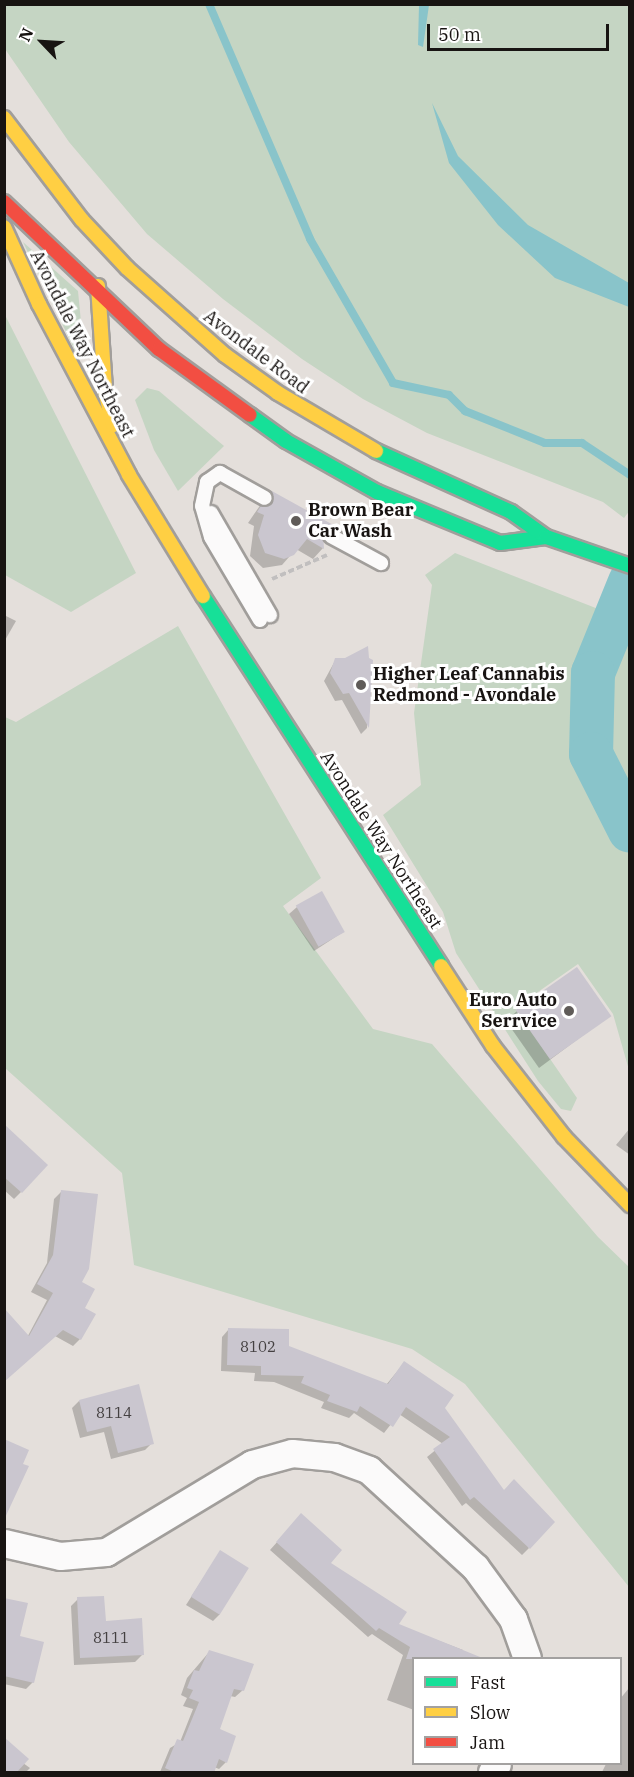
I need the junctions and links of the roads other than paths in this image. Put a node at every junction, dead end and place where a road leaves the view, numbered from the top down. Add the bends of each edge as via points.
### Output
1 (4, 118) edge
2 (4, 202) edge
3 (82, 220) junction
4 (4, 227) edge
5 (99, 296) junction
6 (159, 349) junction
7 (134, 350) dead end
8 (120, 357) dead end
9 (105, 390) junction
10 (129, 475) junction
11 (265, 498) dead end
12 (331, 536) dead end
13 (546, 537) junction
14 (381, 563) dead end
15 (630, 566) edge
16 (265, 617) dead end
17 (630, 1205) edge
18 (4, 1543) edge
19 (526, 1657) edge

1 - 3 main road, Avondale Road
2 - 5 main road, Avondale Road
3 - 5 main road, Avondale Way Northeast
3 - 13 main road, Avondale Road via 175,313 278,393 391,460 511,512
4 - 10 main road, Avondale Way Northeast via 39,304
5 - 6 main road, Avondale Road
5 - 9 main road, Avondale Way Northeast
6 - 7 main road
6 - 13 main road, Avondale Road via 251,418 377,492 500,543
8 - 9 main road
9 - 10 main road, Avondale Way Northeast
10 - 17 main road, Avondale Way Northeast via 228,637 493,1046 564,1137
11 - 16 lane via 220,473 207,483 205,492 217,528
12 - 14 lane
13 - 15 main road, Avondale Road
18 - 19 street via 60,1556 106,1552 252,1464 292,1453 334,1456 369,1470 475,1567 513,1619

